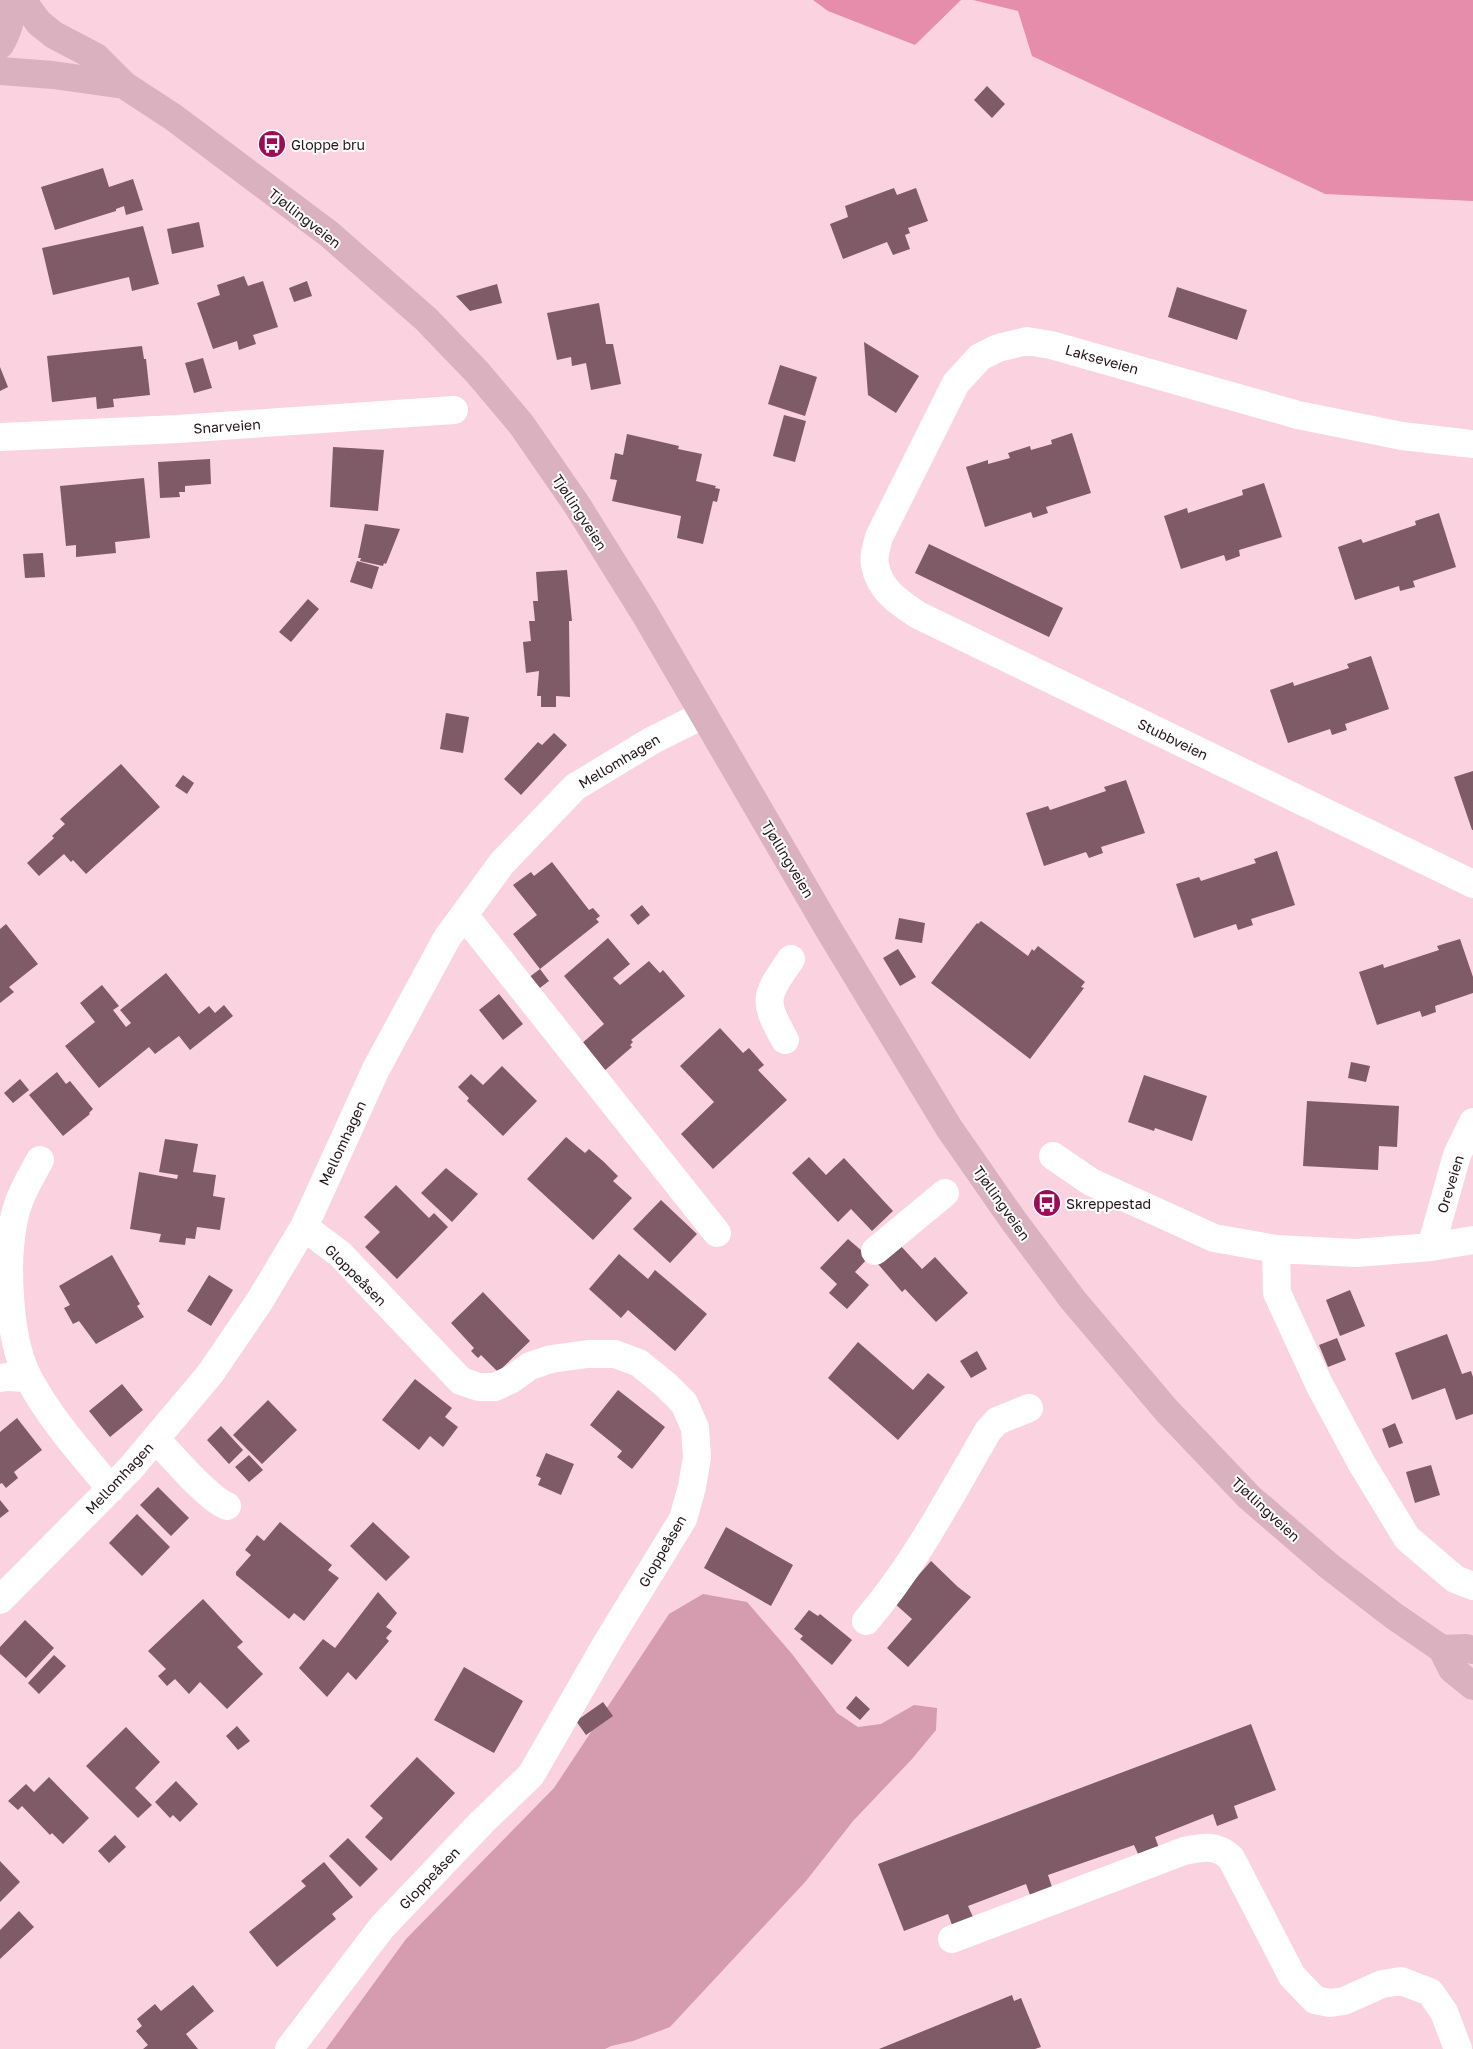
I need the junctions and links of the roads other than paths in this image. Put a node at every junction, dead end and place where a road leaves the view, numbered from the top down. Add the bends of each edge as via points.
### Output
1 (11, 0) edge
2 (22, 0) edge
3 (0, 45) edge
4 (0, 70) edge
5 (124, 85) junction
6 (454, 410) dead end
7 (0, 437) edge
8 (1473, 444) edge
9 (880, 582) joint
10 (703, 715) junction
11 (1473, 884) edge
12 (464, 915) junction
13 (791, 959) dead end
14 (786, 1040) dead end
15 (1473, 1122) edge
16 (1053, 1156) dead end
17 (40, 1160) dead end
18 (945, 1193) dead end
19 (304, 1226) junction
20 (717, 1233) dead end
21 (1473, 1240) edge
22 (1431, 1247) junction
23 (1276, 1249) junction
24 (876, 1251) dead end
25 (0, 1378) edge
26 (28, 1378) junction
27 (1029, 1408) dead end
28 (156, 1439) junction
29 (111, 1489) junction
30 (227, 1506) dead end
31 (1473, 1586) edge
32 (0, 1600) edge
33 (866, 1621) dead end
34 (1442, 1648) junction
35 (1473, 1650) edge
36 (1473, 1686) edge
37 (952, 1939) dead end
38 (289, 2049) edge
39 (1458, 2049) edge

1 - 3 main road via 10,21
2 - 5 main road, Tjøllingveien via 39,23 96,56
4 - 5 main road, Tjøllingveien
5 - 10 main road, Tjøllingveien via 173,117 329,234 426,319 478,372 521,424 577,505
6 - 7 street, Snarveien via 178,429
8 - 9 street, Lakseveien via 1402,436 1298,415 1051,345 1026,341 998,348 980,358 956,383 879,537 874,563
9 - 11 street, Stubbveien via 894,600 918,615
10 - 12 street, Mellomhagen via 650,741 575,787 502,863
10 - 34 main road, Tjøllingveien via 949,1128 1073,1300 1167,1411 1249,1497 1328,1566
12 - 19 street, Mellomhagen via 447,938 376,1069
12 - 20 street
13 - 14 street via 773,985 768,1001 771,1015
15 - 22 street, Oreveien via 1458,1155
16 - 23 street via 1091,1182 1214,1238
17 - 26 street via 14,1217 9,1253 16,1340
18 - 24 street
19 - 28 street, Mellomhagen via 259,1302 210,1374
19 - 38 street, Gloppeåsen via 340,1254 462,1381 479,1387 495,1387 530,1366 550,1359 615,1354 639,1364 684,1403 695,1428 697,1457 683,1519 531,1775 382,1927
21 - 22 street
22 - 23 street via 1356,1253
23 - 31 street via 1277,1293 1319,1384 1362,1464 1407,1538 1455,1579
25 - 26 street
26 - 29 street via 64,1431
27 - 33 street via 997,1420 988,1431 934,1525 884,1600
28 - 29 street, Mellomhagen
28 - 30 street via 200,1484
29 - 32 street, Mellomhagen
34 - 35 main road
34 - 36 main road, Tjøllingveien via 1452,1669
37 - 39 street via 1206,1846 1223,1851 1231,1858 1292,1976 1315,2000 1344,2001 1382,1984 1402,1981 1430,1992 1444,2012

